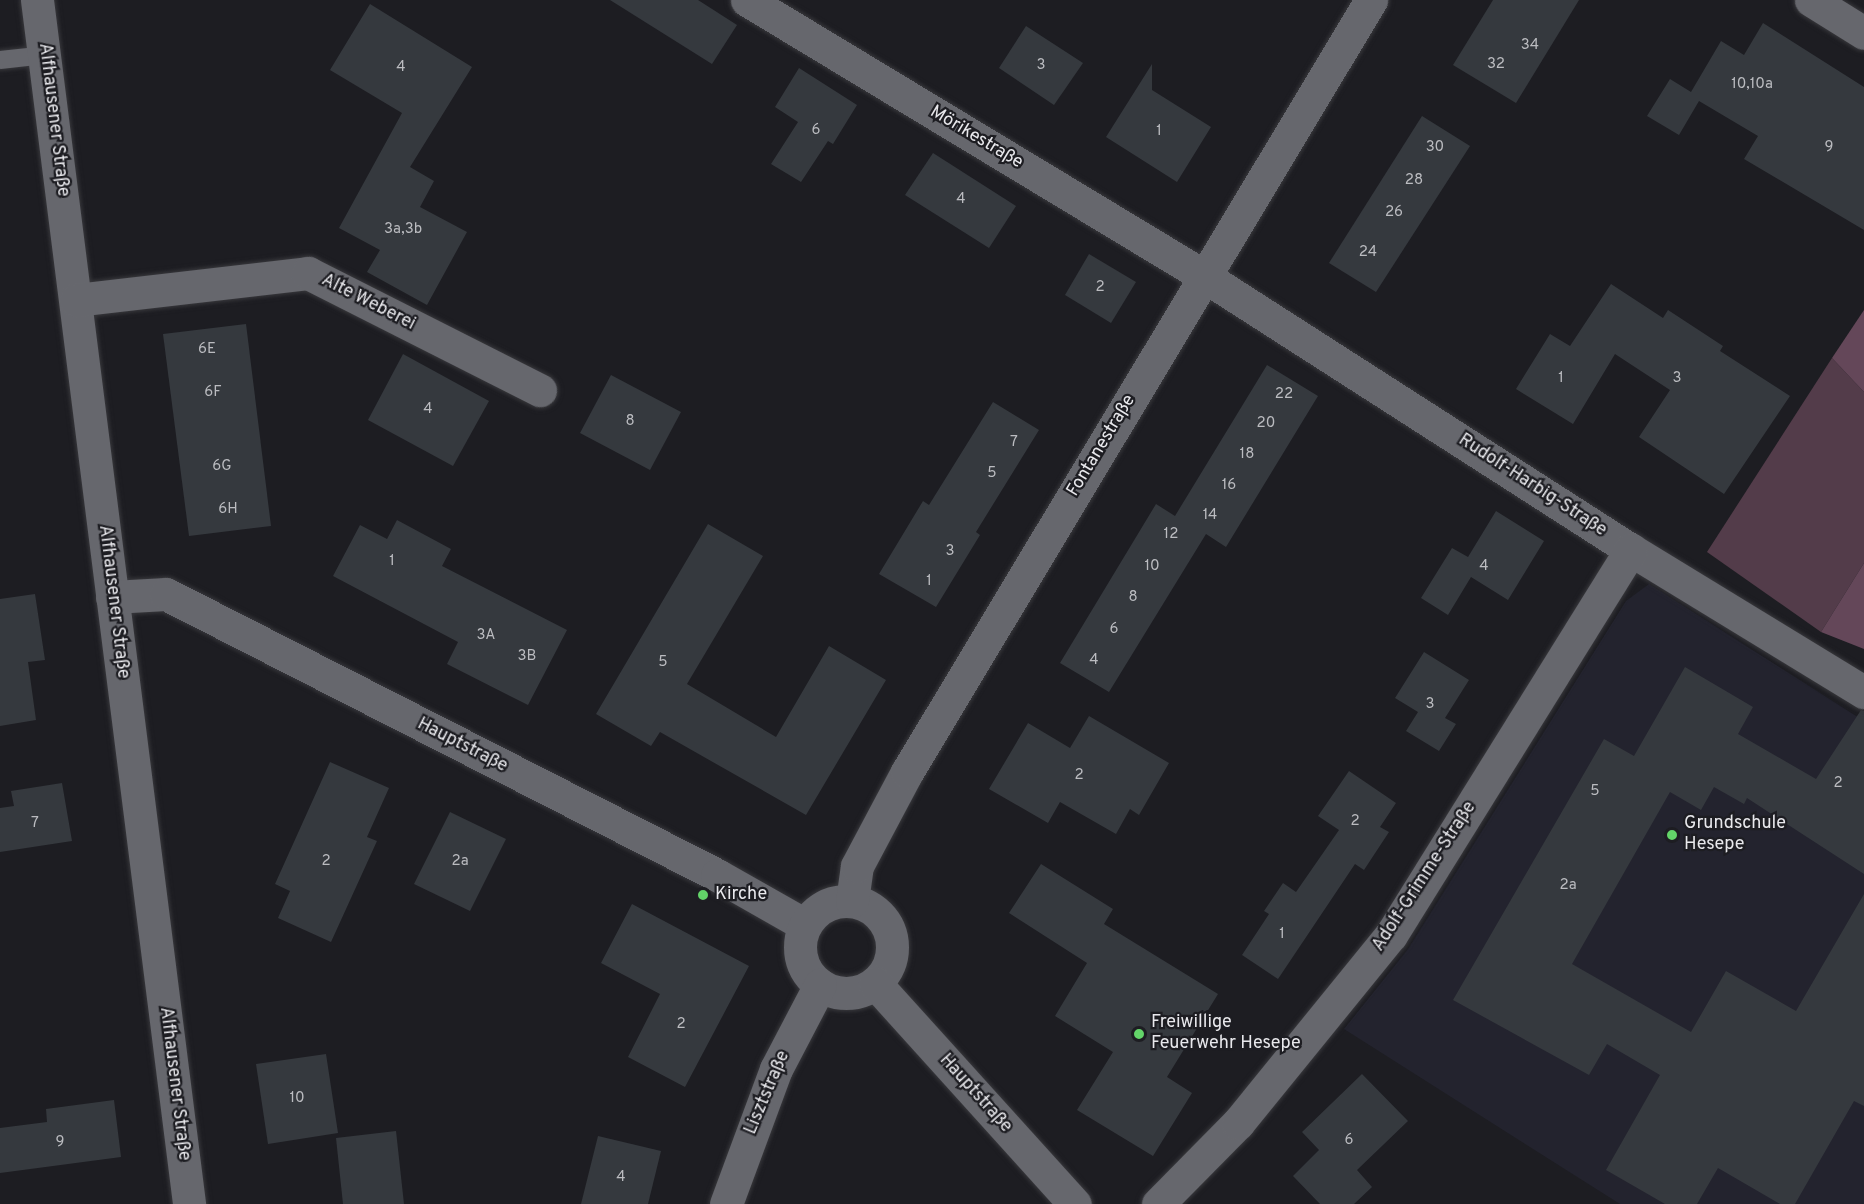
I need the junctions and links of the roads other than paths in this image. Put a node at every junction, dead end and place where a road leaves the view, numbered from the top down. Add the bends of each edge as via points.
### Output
1 (38, 0) edge
2 (747, 0) edge
3 (1371, 0) edge
4 (1811, 0) edge
5 (1864, 33) edge
6 (45, 55) junction
7 (0, 60) edge
8 (1204, 276) junction
9 (76, 300) junction
10 (540, 390) dead end
11 (1631, 550) junction
12 (112, 597) junction
13 (1864, 692) edge
14 (852, 901) junction
15 (805, 925) junction
16 (875, 984) junction
17 (820, 985) junction
18 (189, 1204) edge
19 (726, 1204) edge
20 (1075, 1204) edge
21 (1158, 1204) edge

1 - 6 street, Alfhausener Straße
2 - 8 street, Mörikestraße
3 - 8 street, Fontanestraße
4 - 5 street
6 - 7 lane
6 - 9 street, Alfhausener Straße
8 - 11 street, Rudolf-Harbig-Straße
8 - 14 street, Fontanestraße via 907,772 857,866
9 - 10 street, Alte Weberei via 308,273
9 - 12 street, Alfhausener Straße
11 - 13 street, Rudolf-Harbig-Straße
11 - 21 street, Adolf-Grimme-Straße via 1391,935 1238,1124
12 - 15 street, Hauptstraße via 166,594 717,875
12 - 18 street, Alfhausener Straße
14 - 15 street via 824,906
14 - 16 street via 870,906 890,929 891,960
15 - 17 street via 799,943 801,958 807,972
16 - 17 street via 845,994
16 - 20 street, Hauptstraße
17 - 19 street, Lisztstraße via 776,1069

